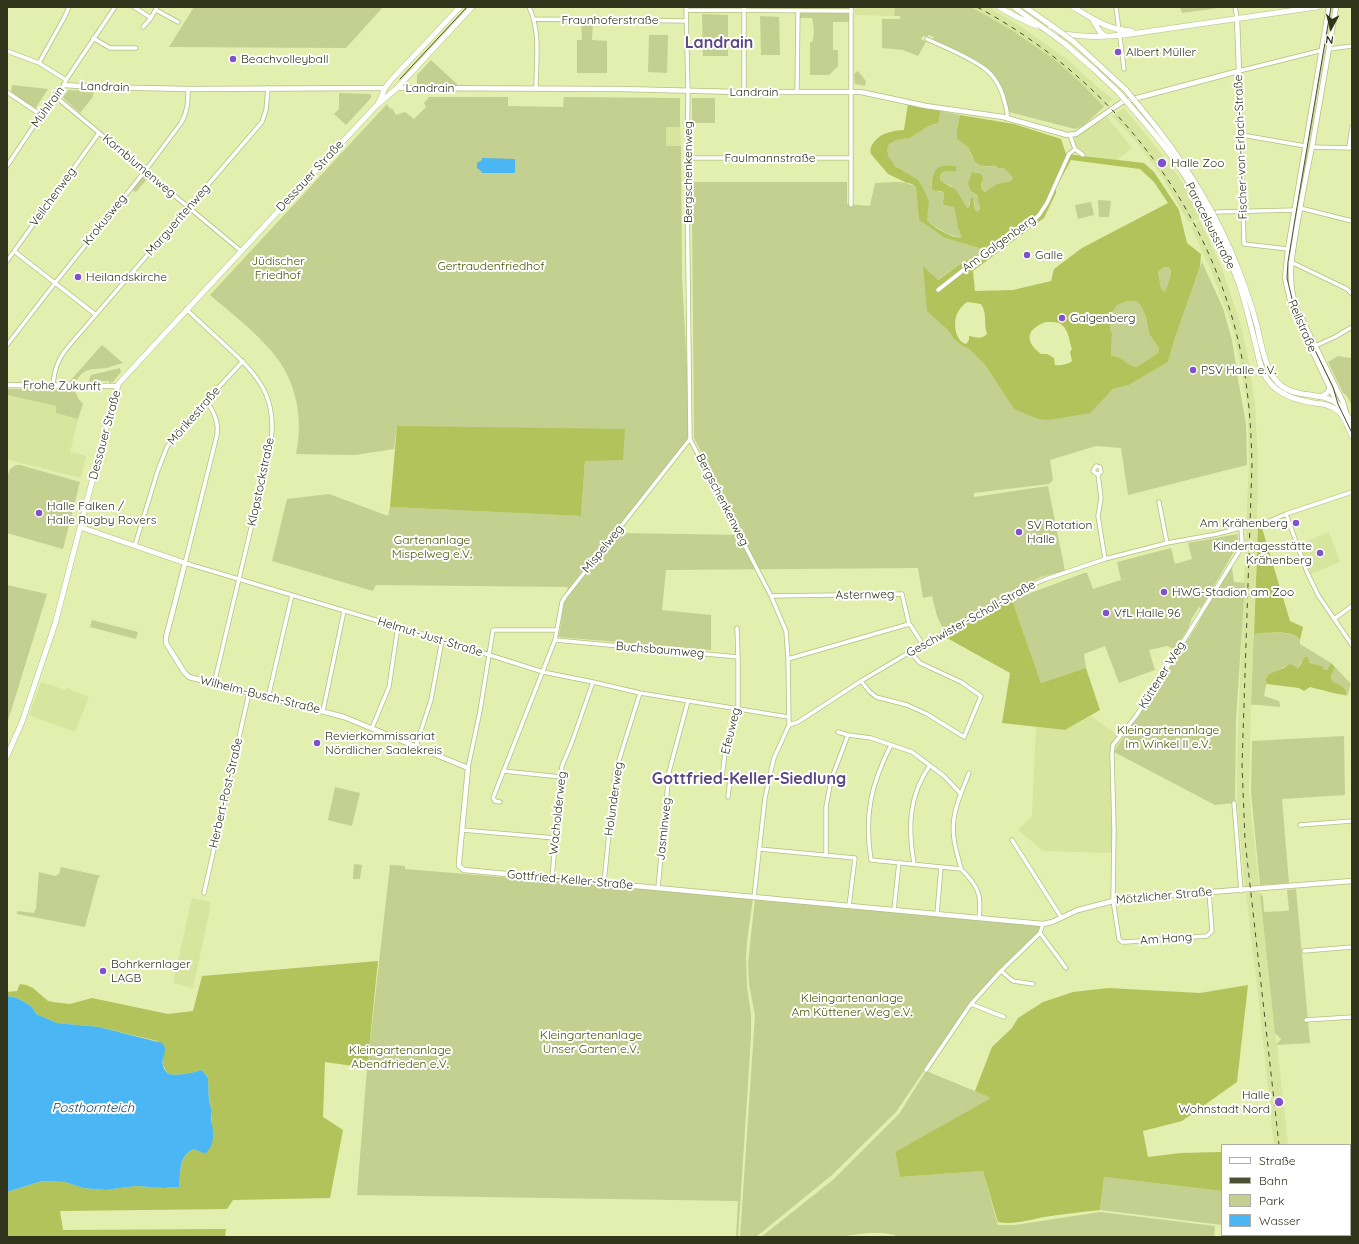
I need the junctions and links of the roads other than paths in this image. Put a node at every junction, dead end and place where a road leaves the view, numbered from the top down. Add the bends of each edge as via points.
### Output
1 (69, 7) edge
2 (114, 7) edge
3 (134, 7) edge
4 (460, 7) edge
5 (472, 7) edge
6 (529, 7) edge
7 (999, 7) edge
8 (1014, 7) edge
9 (1026, 7) edge
10 (1073, 7) edge
11 (1116, 7) edge
12 (1235, 7) edge
13 (1317, 7) edge
14 (1330, 7) edge
15 (1336, 7) edge
16 (157, 8) edge
17 (686, 8) edge
18 (744, 9) edge
19 (852, 9) edge
20 (798, 11) junction
21 (151, 18) junction
22 (1237, 18) junction
23 (1092, 19) junction
24 (534, 20) junction
25 (686, 21) junction
26 (178, 22) dead end
27 (143, 27) dead end
28 (1119, 32) junction
29 (1106, 36) junction
30 (93, 38) junction
31 (927, 39) dead end
32 (1352, 46) edge
33 (136, 48) dead end
34 (1329, 49) junction
35 (1323, 50) junction
36 (7, 51) edge
37 (38, 63) junction
38 (1124, 69) dead end
39 (1239, 71) junction
40 (395, 76) junction
41 (66, 80) junction
42 (64, 85) junction
43 (268, 88) junction
44 (385, 88) junction
45 (398, 88) junction
46 (536, 88) junction
47 (188, 89) junction
48 (688, 91) junction
49 (7, 92) edge
50 (744, 92) junction
51 (797, 92) junction
52 (851, 92) junction
53 (56, 97) junction
54 (376, 106) junction
55 (41, 115) junction
56 (1007, 118) junction
57 (1352, 127) edge
58 (99, 133) junction
59 (1070, 135) junction
60 (1242, 135) junction
61 (1305, 146) junction
62 (1312, 147) junction
63 (1350, 148) edge
64 (1075, 149) junction
65 (1083, 155) dead end
66 (688, 158) junction
67 (852, 158) junction
68 (7, 166) edge
69 (145, 171) junction
70 (851, 204) dead end
71 (189, 207) junction
72 (1300, 208) junction
73 (1244, 210) junction
74 (1295, 210) junction
75 (1214, 213) junction
76 (1352, 221) edge
77 (1288, 249) junction
78 (14, 251) junction
79 (241, 251) junction
80 (7, 261) edge
81 (1291, 262) junction
82 (55, 283) junction
83 (938, 290) dead end
84 (1352, 294) edge
85 (186, 309) junction
86 (96, 315) junction
87 (1352, 327) edge
88 (7, 346) edge
89 (1315, 346) junction
90 (243, 361) junction
91 (7, 385) edge
92 (53, 386) junction
93 (118, 386) junction
94 (1330, 388) junction
95 (1320, 397) junction
96 (206, 401) junction
97 (1336, 403) junction
98 (1344, 414) junction
99 (1352, 425) edge
100 (1352, 436) edge
101 (690, 439) junction
102 (1098, 474) dead end
103 (1352, 492) edge
104 (1159, 502) dead end
105 (1286, 514) junction
106 (80, 527) junction
107 (1241, 528) junction
108 (1167, 543) junction
109 (135, 545) junction
110 (1105, 559) junction
111 (185, 563) junction
112 (239, 579) junction
113 (292, 595) junction
114 (771, 596) junction
115 (1352, 606) edge
116 (344, 611) junction
117 (1334, 619) junction
118 (909, 624) junction
119 (398, 626) junction
120 (736, 628) dead end
121 (557, 630) junction
122 (442, 640) junction
123 (555, 640) junction
124 (922, 645) junction
125 (1352, 645) edge
126 (910, 652) junction
127 (488, 655) junction
128 (738, 657) junction
129 (788, 659) junction
130 (543, 672) junction
131 (862, 681) junction
132 (593, 682) junction
133 (214, 684) junction
134 (249, 693) junction
135 (640, 693) junction
136 (268, 698) junction
137 (688, 701) junction
138 (738, 709) junction
139 (323, 711) junction
140 (788, 717) junction
141 (789, 725) junction
142 (372, 728) junction
143 (838, 732) dead end
144 (848, 735) junction
145 (891, 745) junction
146 (416, 746) junction
147 (7, 756) edge
148 (930, 765) junction
149 (468, 768) junction
150 (503, 771) junction
151 (969, 773) dead end
152 (561, 777) junction
153 (960, 794) junction
154 (728, 797) dead end
155 (500, 802) dead end
156 (1234, 803) dead end
157 (1352, 822) edge
158 (1300, 825) dead end
159 (462, 830) junction
160 (555, 838) junction
161 (1012, 840) dead end
162 (759, 849) junction
163 (826, 855) junction
164 (898, 862) junction
165 (914, 864) junction
166 (941, 867) junction
167 (962, 869) junction
168 (552, 878) junction
169 (1352, 881) edge
170 (604, 884) junction
171 (658, 888) junction
172 (1241, 890) junction
173 (1209, 892) junction
174 (204, 893) dead end
175 (754, 896) junction
176 (1113, 900) junction
177 (850, 906) junction
178 (894, 910) junction
179 (937, 914) junction
180 (979, 918) junction
181 (1061, 918) junction
182 (1043, 924) junction
183 (1040, 933) junction
184 (1352, 947) edge
185 (1304, 951) dead end
186 (1066, 968) dead end
187 (1001, 971) junction
188 (1033, 984) dead end
189 (971, 1004) junction
190 (1004, 1017) dead end
191 (1352, 1017) edge
192 (1306, 1020) dead end
193 (926, 1070) dead end

1 - 37 street
2 - 30 street, Mühlrain
3 - 21 street
4 - 40 main road, Dessauer Straße
5 - 45 main road, Dessauer Straße
6 - 24 street
7 - 29 main road via 1048,31 1069,35
8 - 98 main road, Paracelsusstraße, bridge via 1064,43 1119,93 1183,173 1206,212 1240,286 1259,362 1267,380 1284,394 1328,405
9 - 75 main road, Paracelsusstraße, bridge via 1073,41 1126,90 1165,137
10 - 23 main road
11 - 28 street
12 - 22 street, Fischer-von-Erlach-Straße
13 - 22 main road
14 - 35 street, Reilstraße
15 - 34 street, Reilstraße
16 - 21 street
16 - 26 street
17 - 18 street
17 - 25 street, Bergschenkenweg
18 - 20 street
18 - 50 street
19 - 20 street
19 - 52 street
20 - 51 street
21 - 27 street
22 - 28 main road via 1141,32
22 - 39 street, Fischer-von-Erlach-Straße
23 - 28 main road
23 - 29 main road via 1100,32
24 - 25 street, Fraunhoferstraße
24 - 46 street
25 - 48 street, Bergschenkenweg
28 - 29 main road
28 - 38 street
30 - 33 street via 110,48
30 - 41 street, Mühlrain
31 - 56 street via 986,69 1004,97
32 - 34 street
34 - 62 street, Reilstraße
35 - 39 street
35 - 61 street, Reilstraße
36 - 37 street
37 - 41 street
39 - 59 street via 1122,102 1076,134
39 - 60 street, Fischer-von-Erlach-Straße
40 - 44 main road, Dessauer Straße
40 - 45 main road
41 - 42 street, Mühlrain
42 - 47 street, Landrain
42 - 53 street, Mühlrain
43 - 44 street, Landrain
43 - 47 street, Landrain
43 - 71 street, Margueritenweg via 262,122
44 - 45 main road
44 - 54 main road, Dessauer Straße
45 - 46 street, Landrain
45 - 54 main road, Dessauer Straße
46 - 48 street, Landrain
47 - 69 street, Krokusweg via 186,114
48 - 50 street, Landrain
48 - 66 street, Bergschenkenweg
49 - 55 street
50 - 51 street, Landrain
51 - 52 street, Landrain
52 - 56 street, Landrain
52 - 67 street
53 - 55 street, Mühlrain via 53,97
53 - 58 street, Kornblumenweg
54 - 79 main road, Dessauer Straße
55 - 68 street, Mühlrain
56 - 59 street, Landrain
57 - 63 street
58 - 69 street, Kornblumenweg
58 - 78 street, Veilchenweg
59 - 64 street
60 - 61 street
60 - 73 street, Fischer-von-Erlach-Straße
61 - 74 street, Reilstraße
62 - 63 street
62 - 72 street, Reilstraße
64 - 65 street
64 - 83 street, Am Galgenberg via 1039,215
66 - 67 street, Faulmannstraße
66 - 101 street, Bergschenkenweg
67 - 70 street
69 - 71 street, Kornblumenweg
69 - 82 street, Krokusweg
71 - 79 street, Kornblumenweg
71 - 86 street, Margueritenweg
72 - 74 street
72 - 76 street
72 - 81 street, Reilstraße
73 - 74 street
73 - 75 street
73 - 77 street, Fischer-von-Erlach-Straße via 1244,244
74 - 77 street, Reilstraße
75 - 95 main road, Paracelsusstraße via 1244,285 1272,374 1289,390
77 - 94 street, Reilstraße via 1285,278 1292,308
78 - 80 street, Veilchenweg
78 - 82 street
79 - 85 main road, Dessauer Straße
81 - 84 street via 1347,289
81 - 89 street, Reilstraße via 1291,285 1296,307
82 - 86 street
82 - 88 street, Krokusweg
85 - 90 street, Klopstockstraße
85 - 93 main road, Dessauer Straße via 125,375
86 - 92 street, Margueritenweg via 61,355
87 - 89 street
89 - 98 street, Reilstraße via 1343,402
90 - 96 street, Mörikestraße
90 - 112 street, Klopstockstraße via 267,397 272,433
91 - 92 street, Frohe Zukunft
92 - 93 street, Frohe Zukunft
93 - 106 main road, Dessauer Straße
94 - 95 street
94 - 97 street, Reilstraße
95 - 97 main road, Paracelsusstraße
96 - 109 street, Mörikestraße via 167,447
96 - 111 street, Wilhelm-Busch-Straße via 215,414 218,428
97 - 98 main road, Paracelsusstraße
98 - 99 main road, Reilstraße
98 - 100 main road, Reilstraße
101 - 114 street, Bergschenkenweg
101 - 121 street, Mispelweg via 565,597
102 - 110 street via 1102,498 1098,516
103 - 105 street, Geschwister-Scholl-Straße
104 - 108 street
105 - 107 street, Geschwister-Scholl-Straße via 1260,525
105 - 117 street via 1307,572
106 - 109 street, Helmut-Just-Straße
106 - 147 main road, Dessauer Straße via 48,647 17,736
107 - 108 street, Geschwister-Scholl-Straße
107 - 176 street, Küttener Weg via 1240,550 1156,686 1112,749
108 - 110 street, Geschwister-Scholl-Straße
109 - 111 street, Helmut-Just-Straße
110 - 124 street, Geschwister-Scholl-Straße via 1025,588
111 - 112 street, Helmut-Just-Straße
111 - 133 street, Wilhelm-Busch-Straße via 166,643 186,675
112 - 113 street, Helmut-Just-Straße
112 - 133 street, Klopstockstraße
113 - 116 street, Helmut-Just-Straße
113 - 136 street
114 - 118 street, Asternweg via 902,594
114 - 129 street, Bergschenkenweg via 786,631
115 - 117 street
116 - 119 street, Helmut-Just-Straße
116 - 139 street
117 - 125 street
118 - 124 street, Asternweg
118 - 129 street
119 - 122 street, Helmut-Just-Straße
119 - 142 street via 389,687
120 - 128 street
121 - 123 street, Mispelweg
121 - 127 street, Gottfried-Keller-Straße via 494,629
122 - 127 street, Helmut-Just-Straße
122 - 146 street via 431,700
123 - 128 street, Buchsbaumweg
123 - 130 street, Mispelweg
124 - 126 street, Geschwister-Scholl-Straße
126 - 131 street, Geschwister-Scholl-Straße
126 - 131 street via 920,663 961,682 981,696 964,737 907,704 876,697
127 - 130 street, Helmut-Just-Straße
127 - 149 street, Gottfried-Keller-Straße
128 - 138 street, Efeuweg
129 - 140 street, Bergschenkenweg
130 - 132 street, Helmut-Just-Straße
130 - 150 street, Mispelweg
131 - 141 street, Geschwister-Scholl-Straße via 798,722
132 - 135 street, Helmut-Just-Straße
132 - 152 street, Wacholderweg via 562,766
133 - 134 street, Wilhelm-Busch-Straße
134 - 136 street, Wilhelm-Busch-Straße
134 - 174 street, Herbert-Post-Straße
135 - 137 street, Helmut-Just-Straße
135 - 170 street, Holunderweg via 615,773
136 - 139 street, Wilhelm-Busch-Straße
137 - 138 street, Helmut-Just-Straße
137 - 171 street, Jasminweg via 669,772
138 - 140 street, Helmut-Just-Straße
138 - 154 street, Efeuweg via 725,752 722,778 730,779
139 - 142 street, Wilhelm-Busch-Straße via 344,716
140 - 141 street, Bergschenkenweg
141 - 162 street via 770,772
142 - 146 street, Wilhelm-Busch-Straße
143 - 144 street
144 - 145 street via 870,738
144 - 163 street via 831,780 826,807
145 - 148 street via 912,752
145 - 164 street via 871,795 868,842 871,860
146 - 149 street, Wilhelm-Busch-Straße
148 - 153 street
148 - 165 street via 912,806 910,842
149 - 159 street, Gottfried-Keller-Straße
150 - 152 street
150 - 155 street, Mispelweg via 493,798
151 - 153 street
152 - 160 street, Wacholderweg
153 - 167 street via 955,810 953,832
156 - 172 street
157 - 158 street
159 - 160 street
159 - 168 street, Gottfried-Keller-Straße via 459,862 461,869
160 - 168 street, Wacholderweg
161 - 181 street
162 - 163 street
162 - 175 street
163 - 177 street via 855,858
164 - 165 street
164 - 178 street
165 - 166 street
166 - 167 street
166 - 179 street
167 - 180 street via 978,892 981,903
168 - 170 street, Gottfried-Keller-Straße
169 - 172 street, Mötzlicher Straße
170 - 171 street, Gottfried-Keller-Straße
171 - 175 street, Gottfried-Keller-Straße
172 - 173 street, Mötzlicher Straße
173 - 176 street, Mötzlicher Straße
173 - 176 street, Am Hang via 1211,933 1208,936 1122,942 1118,937
175 - 177 street, Gottfried-Keller-Straße
176 - 181 street, Mötzlicher Straße
177 - 178 street, Gottfried-Keller-Straße
178 - 179 street, Gottfried-Keller-Straße
179 - 180 street, Gottfried-Keller-Straße
180 - 182 street, Gottfried-Keller-Straße
181 - 182 street, Mötzlicher Straße
182 - 183 street
183 - 186 street
183 - 187 street
184 - 185 street
187 - 188 street via 1013,981
187 - 189 street
189 - 190 street
189 - 193 street
191 - 192 street

